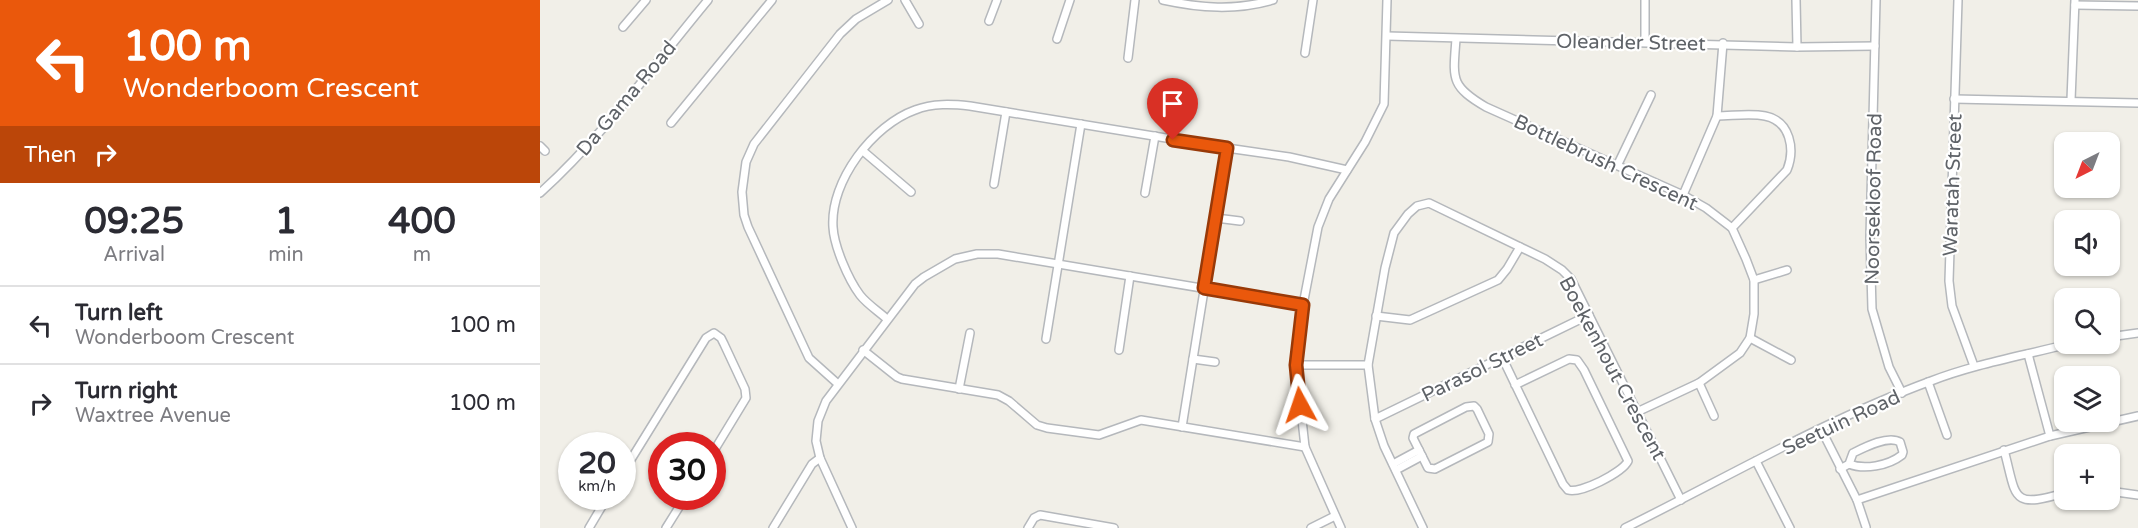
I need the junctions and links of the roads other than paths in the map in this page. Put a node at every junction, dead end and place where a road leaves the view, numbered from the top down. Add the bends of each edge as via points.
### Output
1 (646, 0) edge
2 (708, 0) edge
3 (772, 0) edge
4 (888, 0) edge
5 (905, 0) edge
6 (998, 0) edge
7 (1070, 0) edge
8 (1136, 0) edge
9 (1162, 0) edge
10 (1273, 0) edge
11 (1313, 0) edge
12 (1387, 0) edge
13 (1645, 0) edge
14 (1796, 0) edge
15 (1876, 0) edge
16 (1958, 0) edge
17 (2075, 2) edge
18 (2138, 6) edge
19 (989, 21) dead end
20 (919, 24) dead end
21 (623, 27) dead end
22 (1387, 36) junction
23 (1057, 39) dead end
24 (1456, 39) junction
25 (1645, 41) junction
26 (1723, 43) junction
27 (1797, 46) junction
28 (1875, 46) junction
29 (1305, 53) dead end
30 (1128, 58) dead end
31 (1651, 95) dead end
32 (1954, 99) junction
33 (2072, 100) junction
34 (2138, 103) edge
35 (1006, 112) junction
36 (1717, 116) junction
37 (671, 123) dead end
38 (1081, 124) junction
39 (1155, 136) junction
40 (1227, 148) junction
41 (863, 151) junction
42 (1618, 164) junction
43 (1347, 170) junction
44 (994, 184) dead end
45 (911, 192) dead end
46 (540, 193) edge
47 (1145, 193) dead end
48 (1683, 195) junction
49 (1216, 218) junction
50 (1240, 220) dead end
51 (1732, 228) junction
52 (1520, 247) junction
53 (1057, 263) junction
54 (1787, 270) dead end
55 (1130, 276) junction
56 (1754, 280) junction
57 (1204, 288) junction
58 (1303, 305) junction
59 (1589, 315) junction
60 (1376, 316) junction
61 (887, 319) junction
62 (970, 333) dead end
63 (2138, 333) edge
64 (2120, 335) edge
65 (1750, 338) junction
66 (1046, 339) dead end
67 (2054, 348) edge
68 (863, 350) junction
69 (1119, 350) dead end
70 (2028, 354) junction
71 (1502, 357) junction
72 (1193, 359) junction
73 (1791, 360) dead end
74 (1215, 362) dead end
75 (1296, 365) junction
76 (1368, 365) junction
77 (1974, 366) junction
78 (1928, 382) junction
79 (1699, 383) junction
80 (838, 384) junction
81 (1515, 384) junction
82 (959, 389) junction
83 (1902, 393) junction
84 (1637, 412) junction
85 (1714, 416) dead end
86 (2138, 416) edge
87 (1375, 419) junction
88 (1182, 427) junction
89 (1821, 429) junction
90 (725, 432) edge
91 (1947, 435) dead end
92 (2050, 436) junction
93 (1305, 447) junction
94 (2004, 450) junction
95 (636, 451) edge
96 (1421, 453) junction
97 (820, 458) junction
98 (1756, 461) junction
99 (1849, 464) junction
100 (1394, 467) junction
101 (1840, 469) junction
102 (2120, 493) edge
103 (2138, 495) edge
104 (2054, 496) edge
105 (1681, 500) junction
106 (1857, 500) junction
107 (600, 510) edge
108 (677, 510) edge
109 (1335, 516) junction
110 (1096, 527) edge
111 (1866, 527) edge
112 (589, 528) edge
113 (666, 528) edge
114 (773, 528) edge
115 (852, 528) edge
116 (1028, 528) edge
117 (1114, 528) edge
118 (1311, 528) edge
119 (1341, 528) edge
120 (1423, 528) edge
121 (1625, 528) edge
122 (1790, 528) edge

1 - 21 street
2 - 46 street, Da Gama Road via 610,118
3 - 37 street
4 - 80 street via 840,34 754,144 744,172 744,215 763,261 809,358
5 - 20 street
6 - 19 street
7 - 23 street
8 - 30 street
9 - 10 street via 1232,8
11 - 29 street
12 - 22 street
13 - 25 street
14 - 27 street
15 - 28 street, Noorsekloof Road
16 - 32 street, Waratah Street
17 - 18 street
17 - 33 street
22 - 24 street, Oleander Street
22 - 43 street via 1384,104
24 - 25 street, Oleander Street
24 - 42 street, Bottlebrush Crescent via 1453,73 1462,91 1473,100
25 - 26 street, Oleander Street
26 - 27 street, Oleander Street
26 - 36 street
27 - 28 street, Oleander Street
28 - 83 street, Noorsekloof Road via 1872,309 1889,367
31 - 42 street
32 - 33 street
32 - 77 street, Waratah Street via 1949,281 1952,306
33 - 34 street
35 - 38 street
35 - 41 street via 957,105 918,109 884,128
35 - 44 street
36 - 48 street
36 - 51 street via 1769,117 1786,130 1790,140 1787,170
38 - 39 street
38 - 53 street
39 - 40 street
39 - 47 street
40 - 43 street
40 - 49 street
41 - 45 street
41 - 61 street via 842,182 833,228 836,245 859,293
42 - 48 street, Bottlebrush Crescent
43 - 58 street via 1318,227
48 - 51 street, Bottlebrush Crescent
49 - 50 street
49 - 57 street
51 - 56 street, Bottlebrush Crescent
52 - 59 street, Boekenhout Crescent via 1566,274
52 - 60 street via 1498,280 1420,317 1406,321
52 - 60 street, Boekenhout Crescent via 1434,204 1417,206 1391,241
53 - 55 street
53 - 61 street via 998,254 955,259 915,284
53 - 66 street
54 - 56 street
55 - 57 street
55 - 69 street
56 - 65 street, Bottlebrush Crescent
57 - 58 street
57 - 72 street
58 - 75 street
59 - 71 street, Parasol Street
59 - 84 street, Boekenhout Crescent
60 - 76 street, Boekenhout Crescent
61 - 68 street
62 - 82 street
63 - 64 street
65 - 73 street
65 - 79 street via 1740,352
67 - 70 street, Seetuin Road
68 - 80 street
68 - 82 street via 902,379
70 - 77 street, Seetuin Road
70 - 92 street
71 - 81 street
71 - 87 street, Parasol Street
72 - 74 street
72 - 88 street
75 - 76 street
75 - 93 street
76 - 87 street, Boekenhout Crescent
77 - 78 street, Seetuin Road
78 - 83 street, Seetuin Road
78 - 91 street
79 - 84 street
79 - 85 street
80 - 97 street via 818,421 816,441
81 - 81 street via 1568,490 1575,492 1626,465 1628,461 1577,360 1569,359
82 - 88 street via 1003,397 1037,425 1047,428 1099,435 1141,420
83 - 89 street, Seetuin Road
84 - 105 street, Boekenhout Crescent
86 - 92 street
87 - 100 street, Boekenhout Crescent
88 - 93 street
89 - 98 street, Seetuin Road
89 - 101 street
90 - 95 street via 746,398 721,338 714,333 706,338
92 - 94 street
93 - 109 street
94 - 104 street via 2015,491 2021,498 2037,501
94 - 106 street
96 - 96 street via 1428,468 1433,469 1488,442 1489,434 1477,409 1466,406 1415,432 1413,437
96 - 100 street
97 - 114 street via 812,464
97 - 115 street
98 - 105 street, Seetuin Road
98 - 122 street
99 - 99 street via 1864,468 1894,460 1902,455 1902,446 1898,440 1889,439 1853,453
99 - 101 street
100 - 120 street, Boekenhout Crescent
101 - 106 street
102 - 103 street
105 - 121 street, Seetuin Road
106 - 111 street
107 - 112 street
108 - 113 street
109 - 118 street
109 - 119 street
110 - 116 street via 1040,515
110 - 117 street

